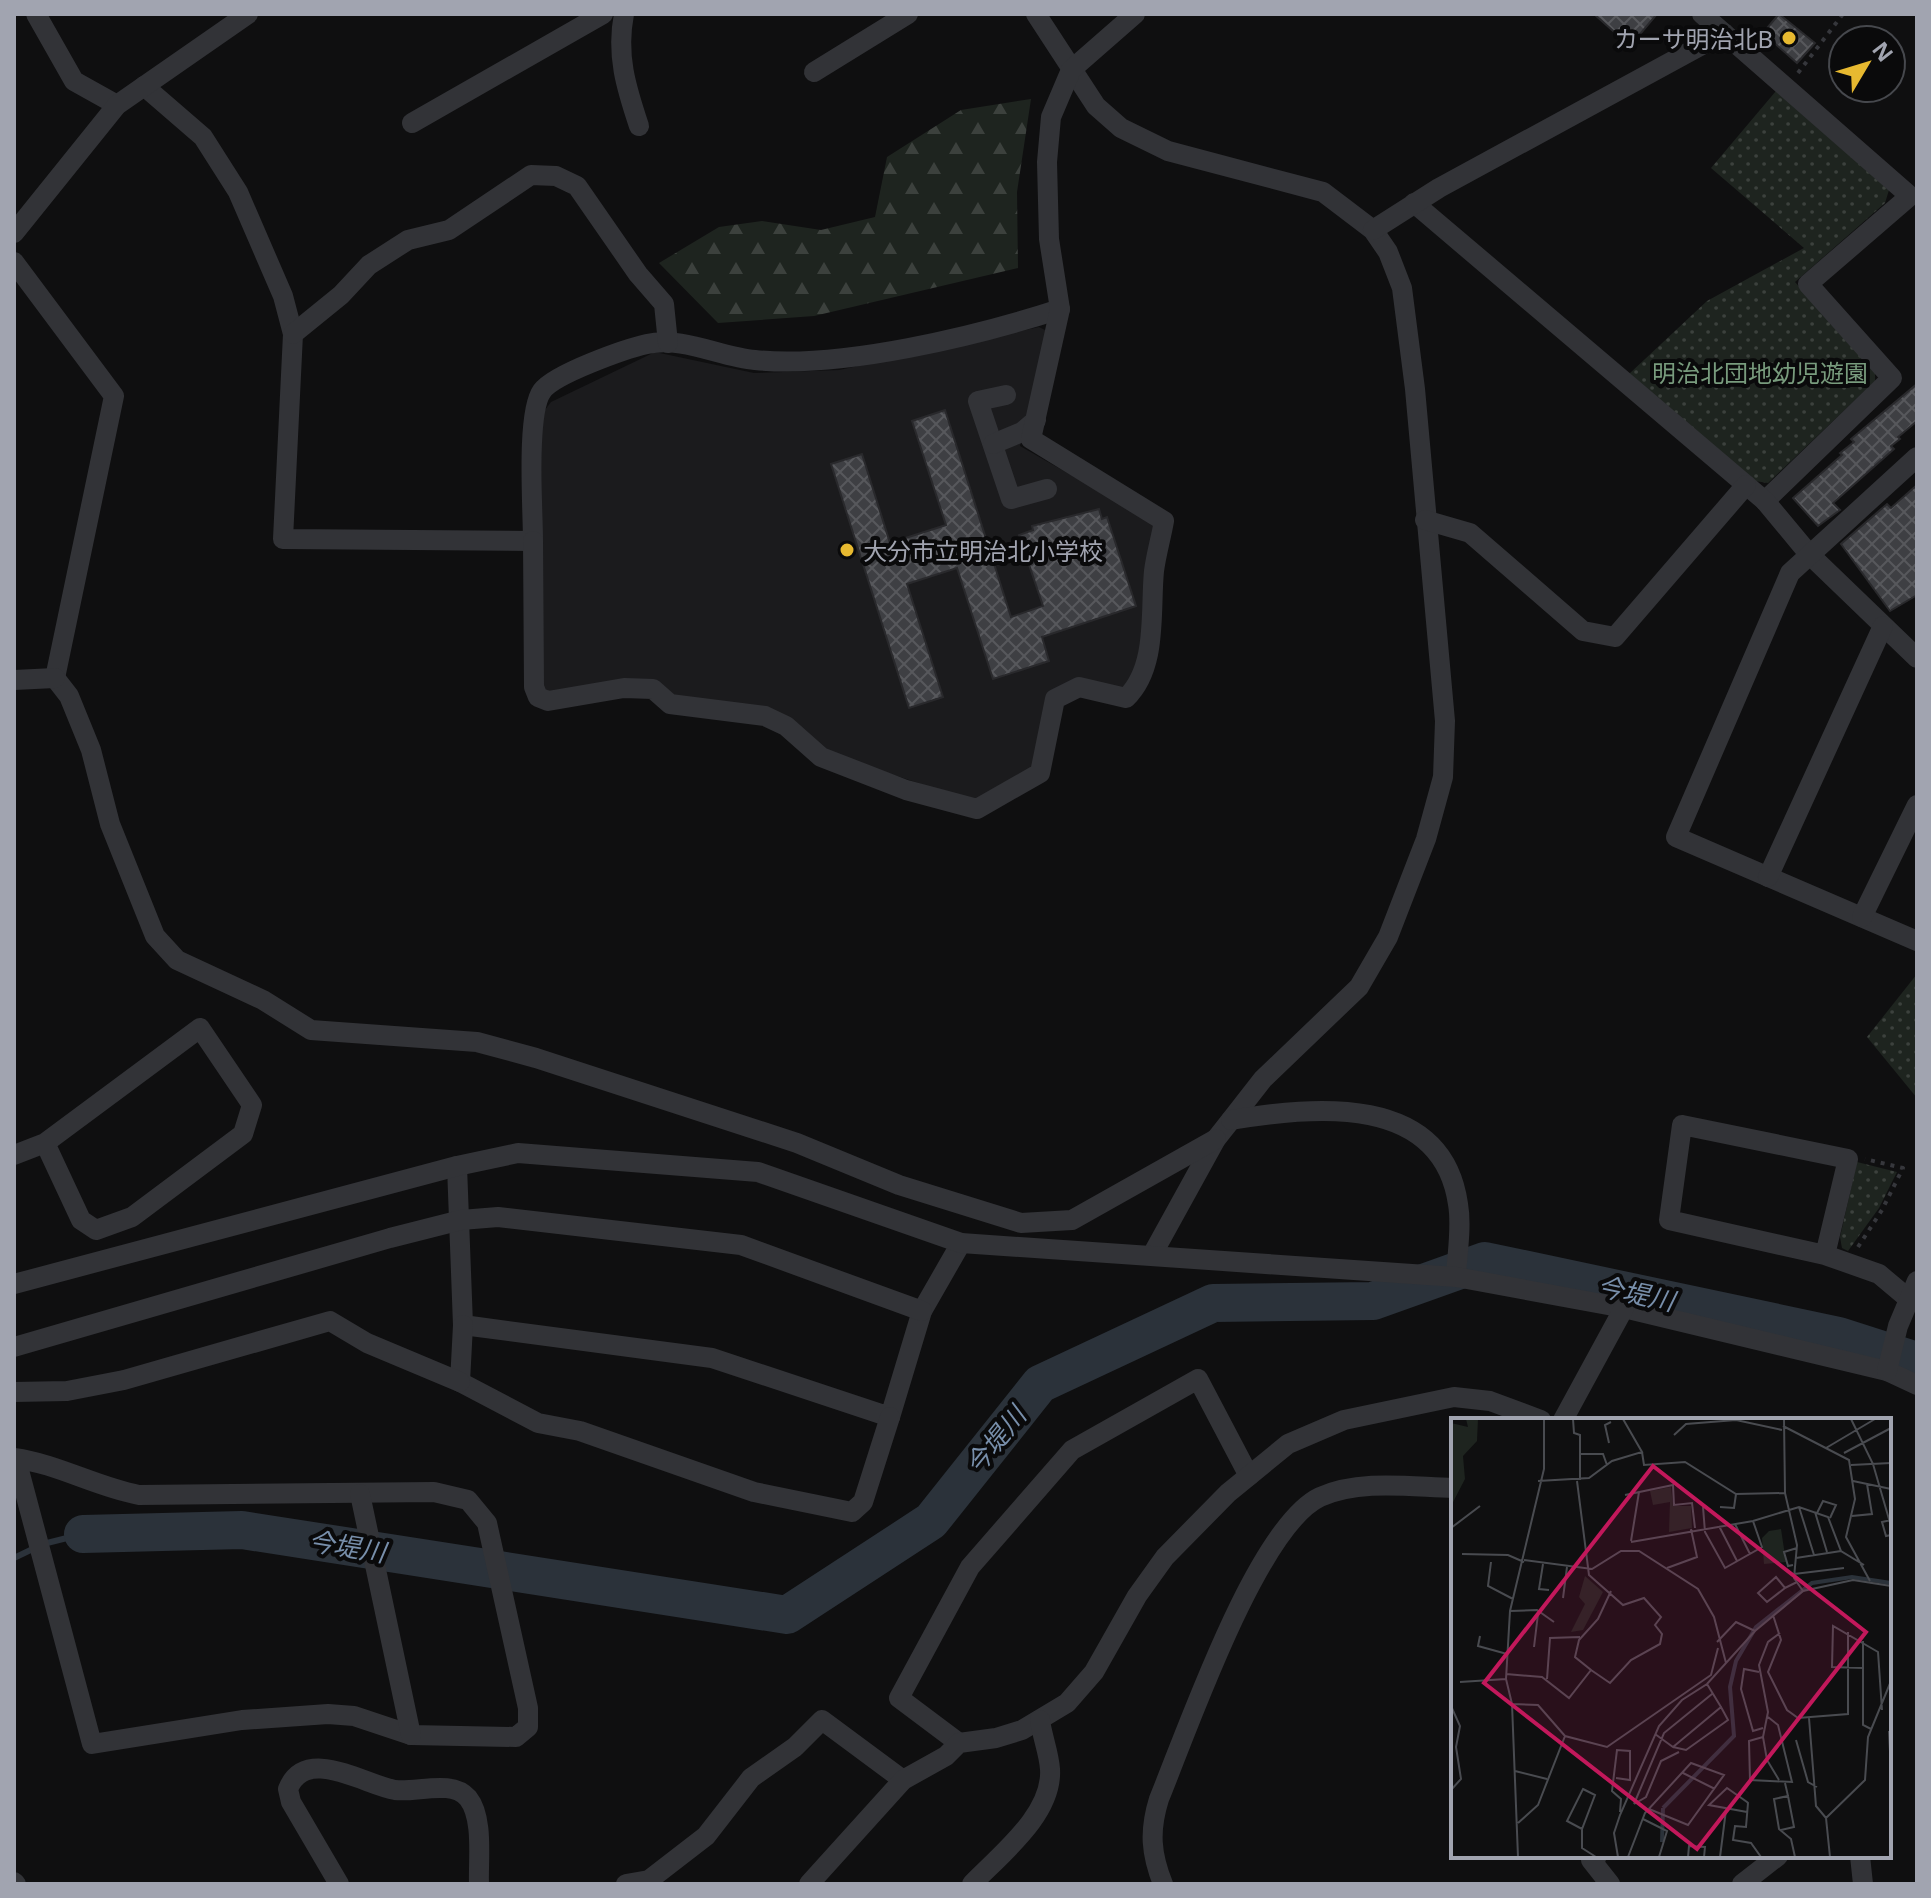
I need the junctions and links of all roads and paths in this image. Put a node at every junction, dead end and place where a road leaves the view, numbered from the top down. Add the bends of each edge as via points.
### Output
1 (36, 14) edge
2 (248, 14) edge
3 (603, 14) edge
4 (624, 14) edge
5 (908, 14) edge
6 (1036, 14) edge
7 (1135, 14) edge
8 (1702, 14) edge
9 (1843, 14) edge
10 (1724, 33) junction
11 (1071, 70) junction
12 (814, 72) dead end
13 (144, 86) junction
14 (1787, 87) junction
15 (117, 105) junction
16 (412, 123) dead end
17 (639, 126) dead end
18 (1414, 203) junction
19 (1373, 230) junction
20 (14, 233) edge
21 (14, 262) edge
22 (1060, 309) junction
23 (293, 334) junction
24 (668, 343) junction
25 (1006, 395) dead end
26 (1036, 420) junction
27 (993, 444) junction
28 (1913, 451) edge
29 (1746, 485) junction
30 (1047, 489) dead end
31 (1765, 501) junction
32 (1425, 520) junction
33 (533, 541) junction
34 (1809, 554) junction
35 (1883, 626) junction
36 (1917, 658) edge
37 (55, 678) junction
38 (14, 680) edge
39 (1917, 805) edge
40 (1768, 877) junction
41 (1862, 917) junction
42 (1917, 941) edge
43 (1231, 1120) junction
44 (1216, 1139) junction
45 (45, 1143) junction
46 (14, 1155) edge
47 (1848, 1159) junction
48 (457, 1166) junction
49 (461, 1220) junction
50 (961, 1243) junction
51 (1858, 1247) dead end
52 (1152, 1255) junction
53 (1825, 1255) junction
54 (1456, 1277) junction
55 (14, 1284) edge
56 (1914, 1290) edge
57 (1624, 1308) junction
58 (922, 1311) junction
59 (463, 1325) junction
60 (14, 1347) edge
61 (1889, 1364) junction
62 (460, 1382) junction
63 (1917, 1385) edge
64 (14, 1392) edge
65 (890, 1417) junction
66 (1536, 1418) edge
67 (1564, 1418) edge
68 (15, 1459) edge
69 (1249, 1476) junction
70 (1451, 1488) edge
71 (360, 1494) junction
72 (1040, 1720) junction
73 (411, 1735) junction
74 (959, 1743) junction
75 (903, 1780) junction
76 (1594, 1858) edge
77 (1775, 1858) edge
78 (1860, 1858) edge
79 (339, 1884) edge
80 (479, 1884) edge
81 (626, 1884) edge
82 (809, 1884) edge
83 (972, 1884) edge
84 (1163, 1884) edge
85 (1610, 1884) edge
86 (1742, 1884) edge
87 (1863, 1884) edge

1 - 15 street via 74,81
2 - 13 street
3 - 16 street
4 - 17 street via 619,41 622,74
5 - 12 street
6 - 11 street
7 - 11 street
8 - 10 street
9 - 14 path
10 - 14 street
10 - 18 street
11 - 19 street via 1096,106 1121,128 1168,151 1323,192
11 - 22 street via 1051,117 1047,162 1049,239
13 - 15 street
13 - 23 street via 203,137 238,192 283,296
14 - 31 street via 1910,196 1808,284 1892,378
15 - 20 street
18 - 19 street
18 - 29 street
19 - 32 street via 1402,288
21 - 37 street via 114,396
22 - 24 street via 1013,324 846,358 756,360
22 - 26 street
23 - 24 street via 369,265 408,240 449,230 531,175 556,176 577,186 664,304
23 - 33 street via 283,539
24 - 33 street via 648,344 562,377 539,395 534,418
25 - 27 street via 978,401
26 - 27 street
26 - 33 street via 1031,439 1164,521 1154,572 1154,617 1139,686 1126,698 1079,687 1055,699 1040,773 977,809 906,790 821,757 786,726 765,716 670,704 653,689 624,688 548,701 538,697
27 - 30 street via 1011,499
28 - 34 street
29 - 31 street
29 - 32 street via 1615,637 1583,631 1470,533
31 - 34 street
32 - 43 street via 1445,721 1443,777 1426,839 1388,937 1359,987 1263,1079
34 - 35 street
34 - 40 street via 1790,573 1676,837
35 - 36 street
35 - 40 street
37 - 38 street
37 - 44 street via 69,696 91,750 110,824 155,936 177,960 263,1000 311,1030 477,1042 646,1092 797,1143 899,1185 1021,1223 1072,1220
39 - 41 street
40 - 41 street
41 - 42 street
43 - 44 street
43 - 54 street via 1332,1109 1423,1135 1442,1154 1459,1205
44 - 52 street
45 - 45 street via 200,1028 252,1105 243,1134 132,1217 96,1230 81,1220
45 - 46 street
47 - 51 path via 1903,1168
47 - 53 street
47 - 53 street via 1682,1125 1669,1220
48 - 49 street
48 - 50 street via 518,1153 758,1172
48 - 55 street
49 - 58 street via 498,1217 741,1245
49 - 59 street
49 - 60 street
50 - 52 street
50 - 58 street
52 - 54 street
53 - 56 street
54 - 57 street
56 - 61 street
57 - 61 street
57 - 67 street
58 - 65 street
59 - 62 street
59 - 65 street via 712,1358
61 - 63 street
62 - 64 street via 367,1343 330,1321 124,1380 67,1391
62 - 65 street via 538,1423 580,1431 754,1492 852,1512 863,1502
66 - 69 street via 1490,1401 1454,1397 1404,1405 1344,1420 1288,1444
68 - 71 street via 41,1461 111,1490 139,1495
68 - 73 street via 92,1744 242,1720 328,1714 354,1716
69 - 72 street via 1165,1557 1094,1672 1067,1703
69 - 74 street via 1198,1379 1072,1450 970,1567 899,1698
70 - 84 street via 1363,1486 1320,1498 1288,1522 1215,1662 1159,1799 1152,1822 1152,1856
71 - 73 street
71 - 73 street via 456,1495 483,1514 528,1708 528,1727 516,1737
72 - 74 street via 996,1738
72 - 83 street via 1049,1790 1038,1811
74 - 75 street
75 - 81 street via 822,1720 751,1778 706,1836 649,1880
75 - 82 street
76 - 85 street
77 - 86 street
78 - 87 street
79 - 80 street via 291,1802 288,1789 296,1776 310,1770 338,1771 395,1790 460,1792 474,1811

